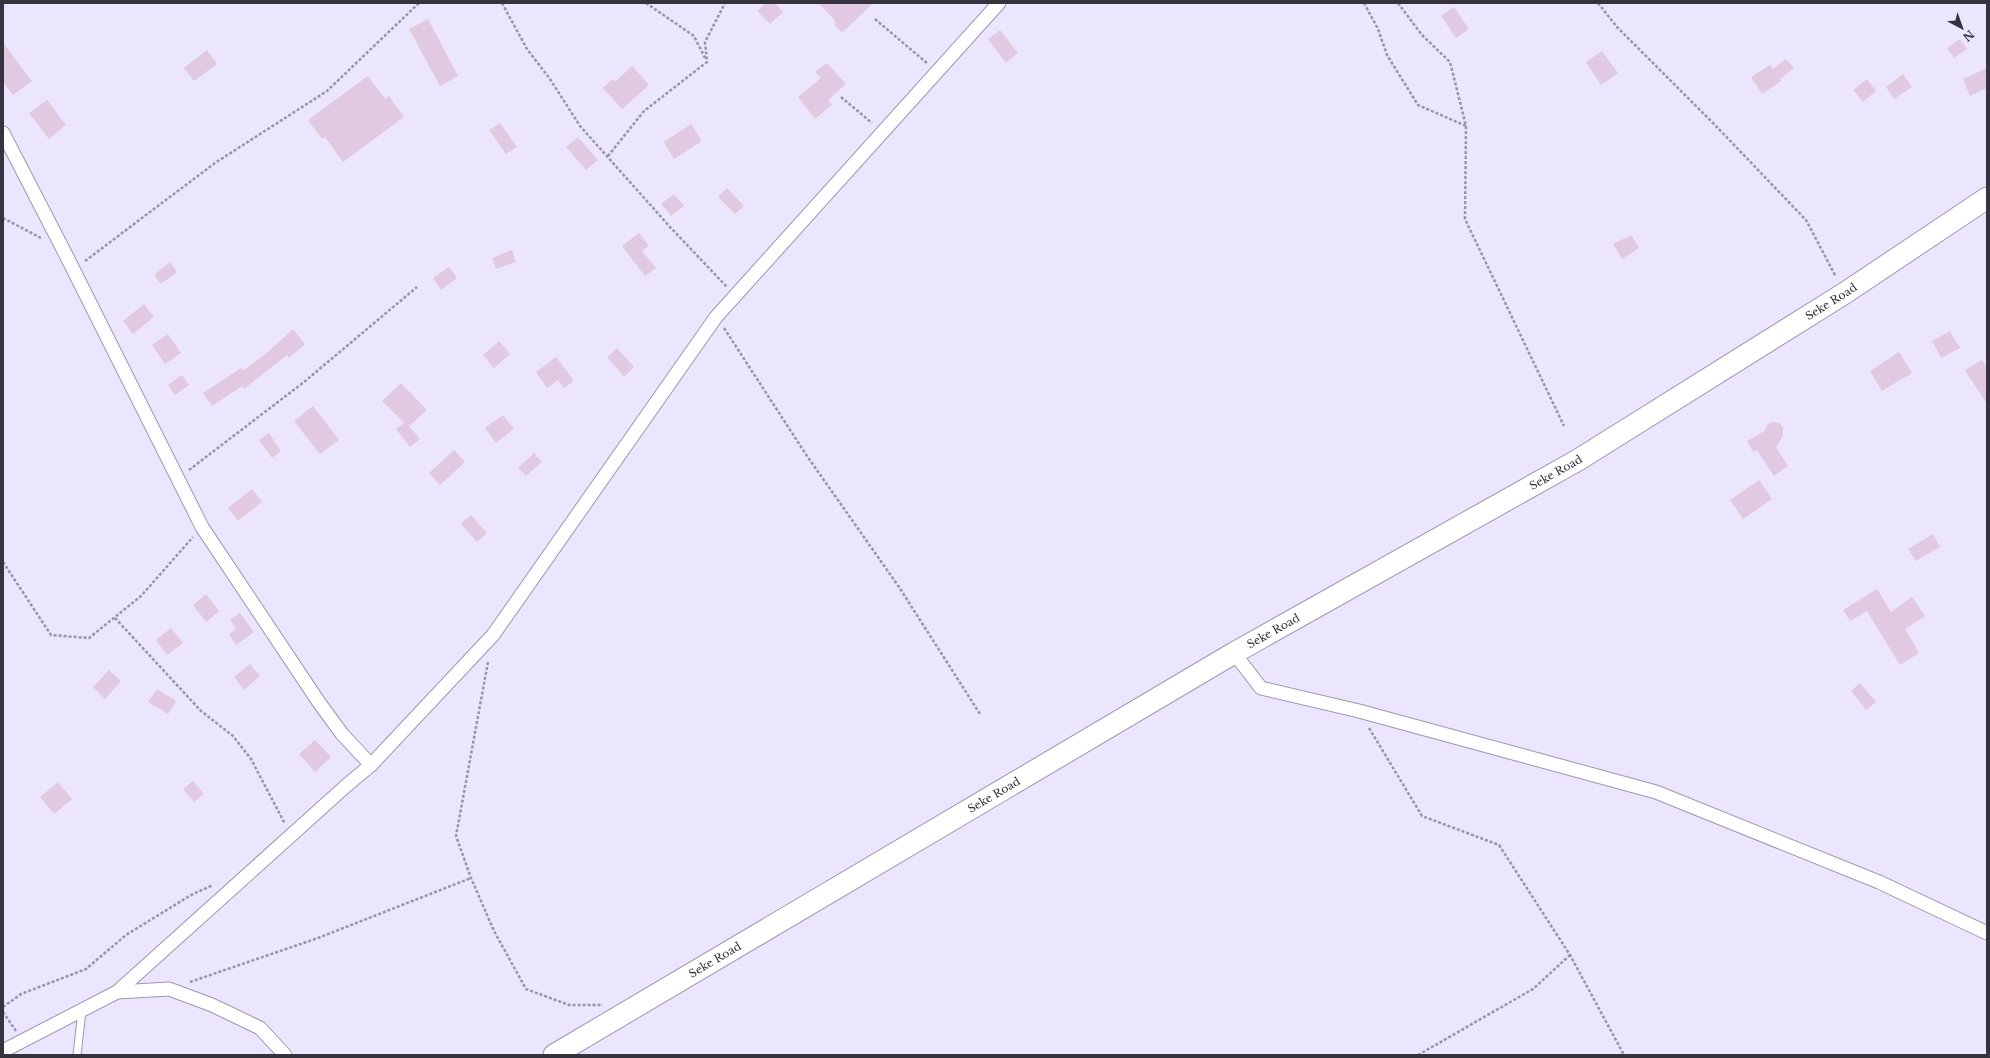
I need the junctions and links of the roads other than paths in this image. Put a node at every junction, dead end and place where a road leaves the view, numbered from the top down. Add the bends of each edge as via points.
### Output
1 (1000, 3) edge
2 (3, 133) edge
3 (1987, 198) edge
4 (1234, 653) junction
5 (371, 765) junction
6 (1987, 934) edge
7 (117, 992) junction
8 (82, 1010) junction
9 (3, 1051) edge
10 (77, 1055) edge
11 (285, 1055) edge
12 (554, 1055) edge

1 - 5 street via 716,317 493,635
2 - 5 street via 202,527 318,701 342,734
3 - 4 main road, Seke Road via 1844,293 1578,460
4 - 6 street via 1261,688 1359,711 1656,792 1879,882
4 - 12 main road, Seke Road
5 - 7 street
7 - 8 street
7 - 11 street via 169,989 212,1005 260,1028
8 - 9 street
8 - 10 lane

